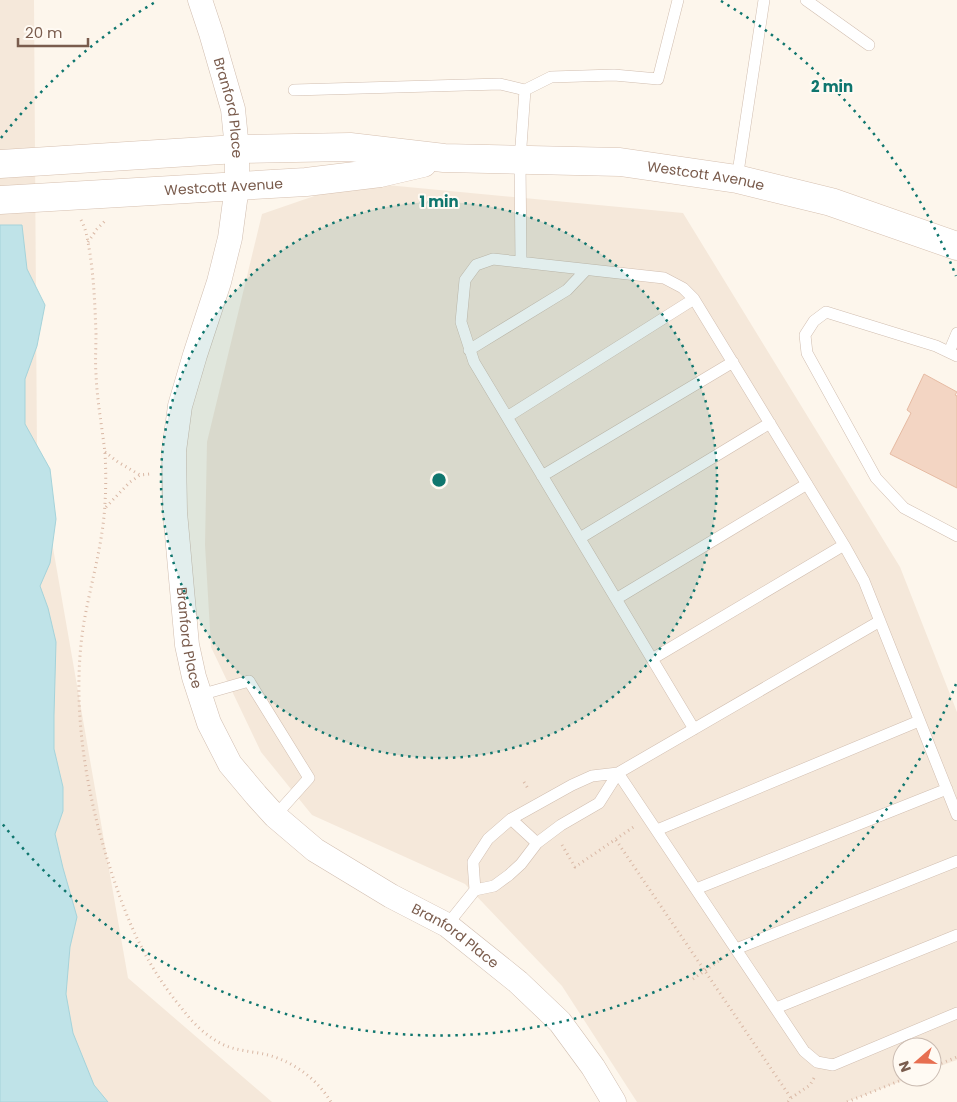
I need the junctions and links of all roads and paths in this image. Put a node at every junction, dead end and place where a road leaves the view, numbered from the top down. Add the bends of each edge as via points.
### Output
1 (200, 0) edge
2 (678, 0) edge
3 (764, 0) edge
4 (806, 0) edge
5 (869, 45) dead end
6 (294, 90) dead end
7 (525, 90) junction
8 (237, 149) junction
9 (444, 158) junction
10 (520, 160) junction
11 (0, 164) edge
12 (737, 179) junction
13 (237, 186) junction
14 (0, 200) edge
15 (67, 205) junction
16 (111, 215) dead end
17 (88, 242) junction
18 (957, 246) edge
19 (521, 262) junction
20 (586, 270) junction
21 (694, 299) junction
22 (957, 333) edge
23 (470, 350) junction
24 (953, 354) edge
25 (733, 362) junction
26 (507, 417) junction
27 (770, 423) junction
28 (105, 452) junction
29 (150, 474) dead end
30 (140, 475) junction
31 (542, 476) junction
32 (808, 484) junction
33 (105, 507) junction
34 (957, 536) edge
35 (580, 538) junction
36 (844, 545) junction
37 (616, 599) junction
38 (880, 621) junction
39 (652, 659) junction
40 (200, 695) junction
41 (919, 721) junction
42 (694, 729) junction
43 (618, 773) junction
44 (947, 789) junction
45 (957, 815) edge
46 (275, 816) junction
47 (648, 817) junction
48 (511, 819) junction
49 (657, 830) junction
50 (616, 840) junction
51 (538, 843) junction
52 (957, 861) edge
53 (575, 867) dead end
54 (696, 889) junction
55 (475, 890) junction
56 (447, 925) junction
57 (957, 935) edge
58 (736, 949) junction
59 (705, 971) junction
60 (693, 979) dead end
61 (776, 1008) junction
62 (957, 1013) edge
63 (957, 1057) edge
64 (825, 1063) junction
65 (942, 1064) edge
66 (892, 1084) edge
67 (789, 1100) edge
68 (331, 1102) edge
69 (614, 1102) edge
70 (847, 1102) edge

1 - 8 street, Branford Place via 233,109
2 - 7 lane via 658,79 614,76 551,78
3 - 12 lane
4 - 5 lane
6 - 7 lane via 500,84
7 - 10 lane
8 - 9 street, Westcott Avenue via 350,147
8 - 11 street, Westcott Avenue
8 - 13 street, Branford Place
9 - 10 street, Westcott Avenue
9 - 13 street, Westcott Avenue via 380,173
10 - 12 street, Westcott Avenue via 620,162
10 - 19 lane
12 - 18 street, Westcott Avenue via 832,202
13 - 15 street, Westcott Avenue
13 - 40 street, Branford Place via 230,238 180,406 174,451 175,512 187,645
14 - 15 street, Westcott Avenue
15 - 17 path via 83,224
16 - 17 path
17 - 28 path via 94,294 96,375
19 - 20 lane
19 - 23 lane via 493,259 476,265 465,280 461,322
20 - 21 lane via 664,278
20 - 23 lane via 566,290
21 - 25 lane
21 - 26 lane
22 - 24 lane
23 - 26 lane
24 - 34 lane via 826,312 814,321 805,335 807,354 876,478 904,508
25 - 27 lane
25 - 31 lane
26 - 31 lane
27 - 32 lane
27 - 35 lane
28 - 30 path
28 - 33 path
29 - 30 path
30 - 33 path
31 - 35 lane
32 - 36 lane
32 - 37 lane
33 - 68 path via 98,559 84,621 80,699 89,787 103,847 120,897 138,942 166,990 192,1021 223,1045 268,1055 299,1068
35 - 37 lane
36 - 38 lane via 864,581
36 - 39 lane
37 - 39 lane
38 - 41 lane
38 - 42 lane
39 - 42 lane
40 - 46 street, Branford Place via 209,723 230,764
40 - 46 lane via 249,681 310,778
41 - 44 lane
41 - 49 lane
42 - 43 lane
43 - 47 lane
43 - 48 lane via 592,776 578,782
43 - 51 lane via 599,803
44 - 45 lane
44 - 54 lane
46 - 56 street, Branford Place via 315,850
47 - 49 lane
47 - 50 path
48 - 51 lane
48 - 55 lane via 488,839 473,862
49 - 54 lane
50 - 53 path
50 - 59 path
51 - 55 lane via 509,875 494,886
52 - 58 lane
54 - 58 lane
55 - 56 lane
56 - 69 street, Branford Place via 518,982 560,1022
57 - 61 lane
58 - 59 path
58 - 61 lane
59 - 60 path
59 - 67 path
61 - 64 lane via 804,1051 817,1062
62 - 64 lane via 833,1065
63 - 65 path
64 - 67 path via 810,1085
66 - 70 path

